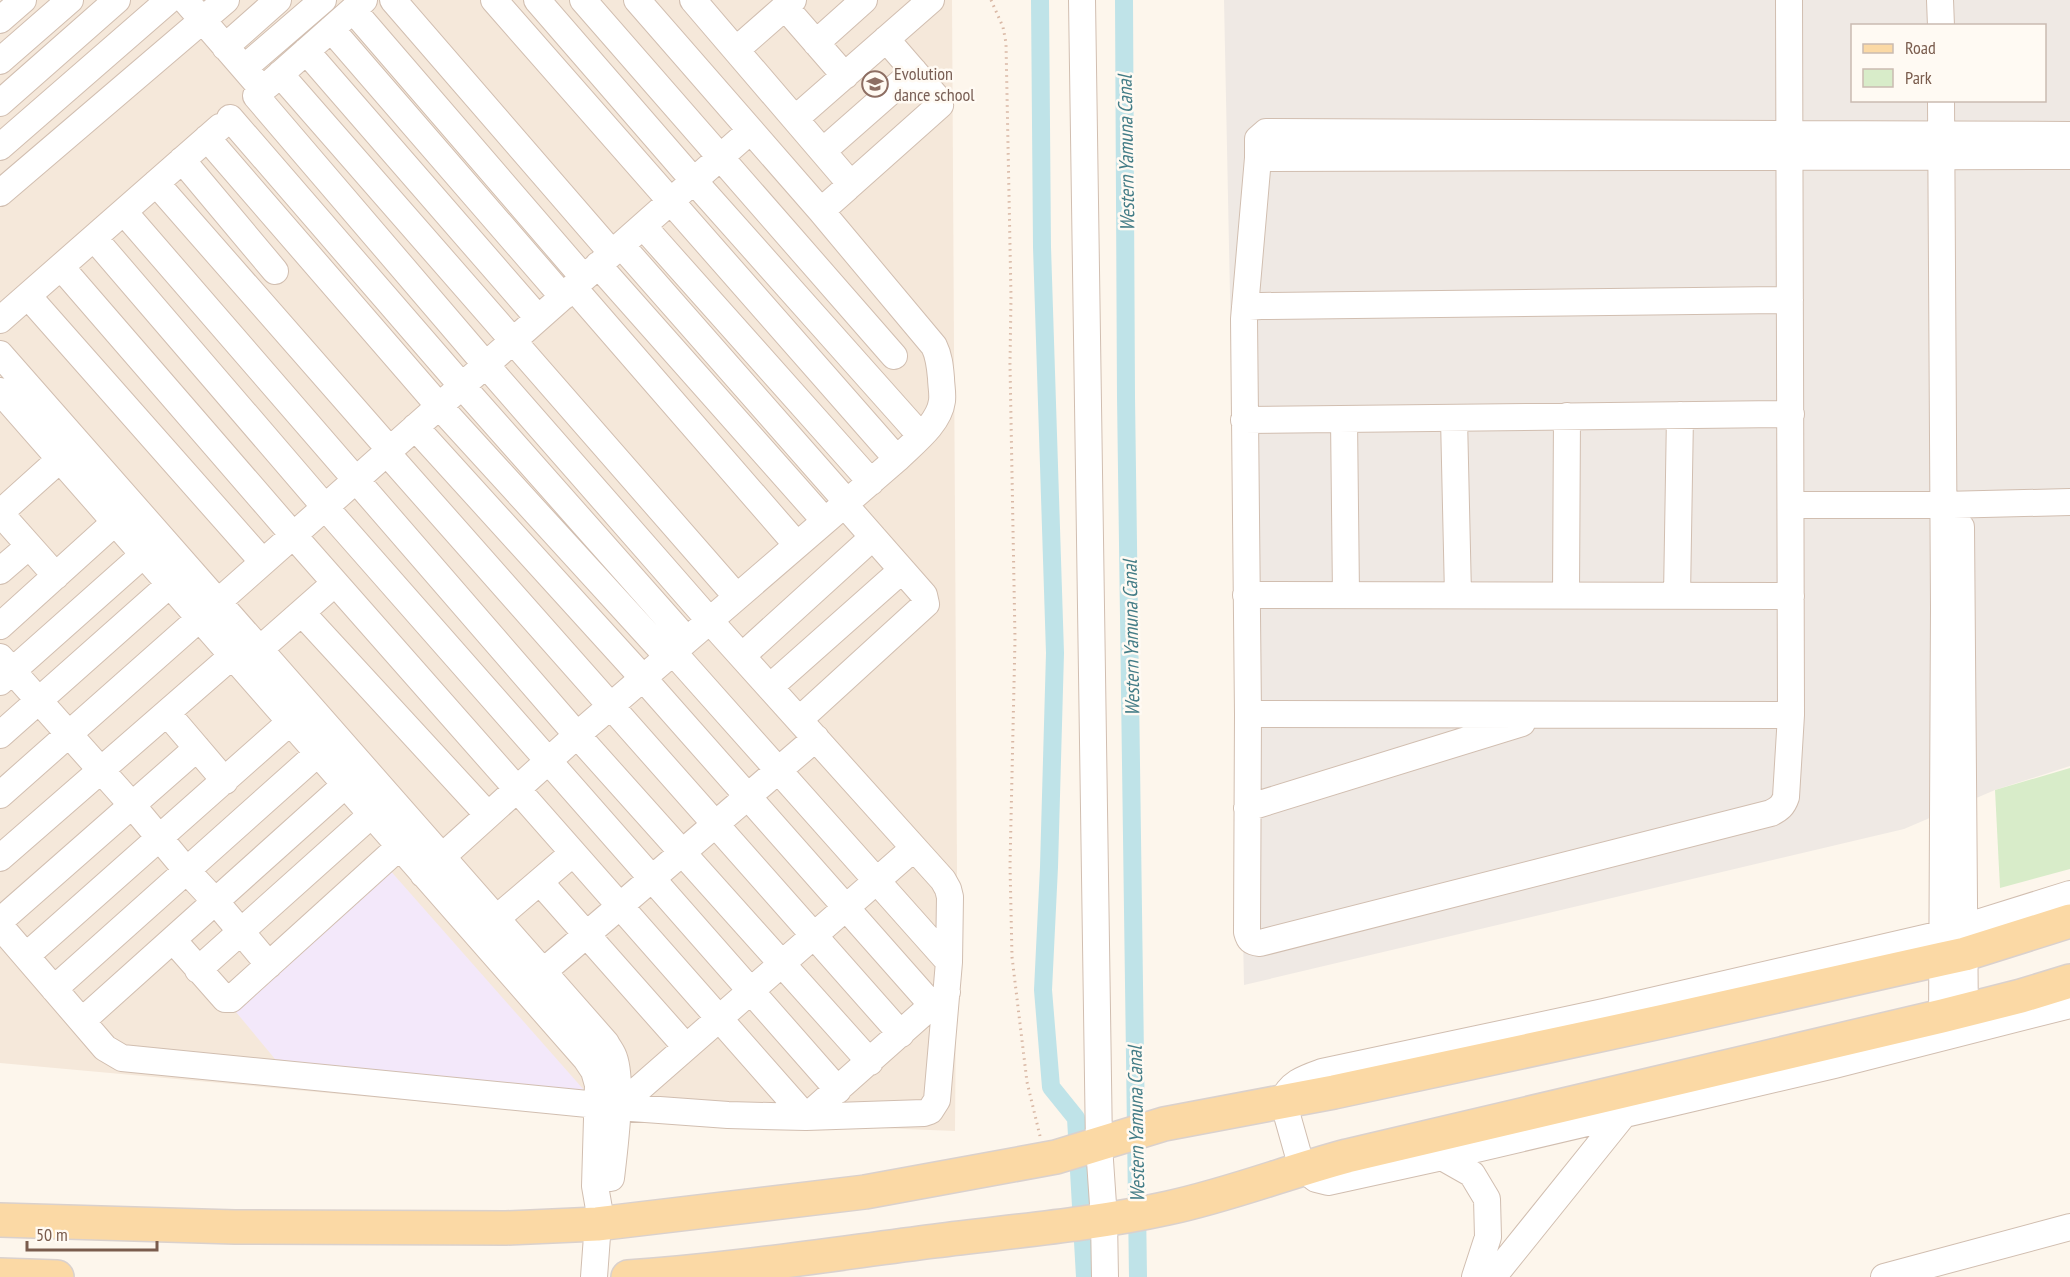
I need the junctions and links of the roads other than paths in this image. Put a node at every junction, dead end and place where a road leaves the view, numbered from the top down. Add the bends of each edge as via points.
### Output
1 (23, 0) edge
2 (70, 0) edge
3 (117, 0) edge
4 (169, 0) edge
5 (185, 0) edge
6 (226, 0) edge
7 (278, 0) edge
8 (323, 0) edge
9 (393, 0) edge
10 (494, 0) edge
11 (537, 0) edge
12 (584, 0) edge
13 (637, 0) edge
14 (864, 0) edge
15 (931, 0) edge
16 (1082, 0) edge
17 (1789, 0) edge
18 (1940, 0) edge
19 (1958, 0) edge
20 (789, 3) edge
21 (705, 4) edge
22 (359, 5) edge
23 (0, 20) edge
24 (202, 21) junction
25 (1941, 24) edge
26 (1958, 24) edge
27 (331, 29) junction
28 (886, 39) junction
29 (816, 43) junction
30 (225, 47) junction
31 (736, 50) junction
32 (306, 51) junction
33 (0, 61) edge
34 (244, 68) junction
35 (914, 71) junction
36 (845, 76) junction
37 (266, 87) junction
38 (1941, 102) edge
39 (1959, 102) edge
40 (0, 103) edge
41 (230, 118) junction
42 (795, 119) junction
43 (750, 131) junction
44 (2070, 135) edge
45 (207, 138) junction
46 (1790, 146) junction
47 (1950, 146) junction
48 (0, 147) edge
49 (823, 151) junction
50 (722, 156) junction
51 (2070, 156) edge
52 (182, 160) junction
53 (694, 181) junction
54 (156, 183) junction
55 (849, 186) junction
56 (0, 194) edge
57 (670, 202) junction
58 (123, 212) junction
59 (821, 212) junction
60 (643, 226) junction
61 (94, 238) junction
62 (302, 248) junction
63 (61, 267) junction
64 (592, 271) junction
65 (275, 272) junction
66 (251, 292) junction
67 (28, 296) junction
68 (1790, 300) junction
69 (1245, 308) junction
70 (2, 314) edge
71 (538, 318) junction
72 (922, 331) junction
73 (513, 341) junction
74 (0, 354) edge
75 (894, 356) junction
76 (486, 365) junction
77 (870, 378) junction
78 (462, 386) junction
79 (0, 391) edge
80 (439, 406) junction
81 (1791, 414) junction
82 (1680, 415) junction
83 (1567, 416) junction
84 (1454, 418) junction
85 (1344, 419) junction
86 (1244, 420) junction
87 (415, 427) junction
88 (921, 436) junction
89 (388, 451) junction
90 (897, 459) junction
91 (59, 460) junction
92 (355, 480) junction
93 (871, 482) junction
94 (2070, 502) edge
95 (1791, 505) junction
96 (1952, 505) junction
97 (325, 507) junction
98 (839, 509) junction
99 (114, 523) junction
100 (293, 535) junction
101 (873, 537) junction
102 (798, 545) junction
103 (29, 546) junction
104 (143, 555) junction
105 (263, 562) junction
106 (902, 570) junction
107 (0, 571) edge
108 (56, 576) junction
109 (335, 583) junction
110 (169, 585) junction
111 (1246, 595) junction
112 (1346, 595) junction
113 (1458, 595) junction
114 (1566, 596) junction
115 (1677, 596) junction
116 (1791, 596) junction
117 (737, 597) junction
118 (209, 611) junction
119 (302, 613) junction
120 (710, 621) junction
121 (0, 626) edge
122 (259, 650) junction
123 (676, 650) junction
124 (231, 656) junction
125 (742, 656) junction
126 (4, 670) edge
127 (643, 678) junction
128 (770, 687) junction
129 (40, 700) junction
130 (611, 706) junction
131 (167, 713) junction
132 (1248, 714) junction
133 (1547, 715) junction
134 (1791, 716) junction
135 (290, 722) junction
136 (807, 729) junction
137 (69, 734) junction
138 (0, 735) edge
139 (577, 735) junction
140 (197, 748) junction
141 (318, 754) junction
142 (549, 761) junction
143 (101, 770) junction
144 (778, 770) junction
145 (225, 781) junction
146 (345, 785) junction
147 (517, 789) junction
148 (0, 795) edge
149 (748, 797) junction
150 (132, 805) junction
151 (1247, 808) junction
152 (371, 815) junction
153 (488, 815) junction
154 (716, 825) junction
155 (160, 838) junction
156 (399, 847) junction
157 (914, 848) junction
158 (573, 853) junction
159 (683, 853) junction
160 (443, 857) junction
161 (0, 858) edge
162 (187, 871) junction
163 (423, 874) junction
164 (652, 880) junction
165 (877, 881) junction
166 (540, 882) junction
167 (2070, 894) edge
168 (216, 902) junction
169 (621, 907) junction
170 (846, 908) junction
171 (497, 918) junction
172 (2070, 921) edge
173 (0, 924) edge
174 (241, 932) junction
175 (588, 936) junction
176 (814, 936) junction
177 (173, 940) junction
178 (1953, 943) junction
179 (26, 956) junction
180 (949, 962) junction
181 (782, 964) junction
182 (269, 965) junction
183 (198, 970) junction
184 (544, 971) junction
185 (2070, 981) edge
186 (54, 988) junction
187 (750, 991) junction
188 (940, 999) junction
189 (2070, 1005) edge
190 (719, 1018) junction
191 (82, 1021) junction
192 (1954, 1024) junction
193 (901, 1034) junction
194 (686, 1047) junction
195 (870, 1062) junction
196 (838, 1090) junction
197 (1282, 1101) junction
198 (608, 1106) junction
199 (1624, 1114) junction
200 (806, 1118) junction
201 (1098, 1146) junction
202 (1442, 1157) junction
203 (1302, 1168) junction
204 (598, 1216) junction
205 (1102, 1219) junction
206 (0, 1220) edge
207 (2070, 1227) edge
208 (0, 1275) edge
209 (57, 1277) edge
210 (594, 1277) edge
211 (628, 1277) edge
212 (1105, 1277) edge
213 (1475, 1277) edge
214 (1492, 1277) edge
215 (1884, 1277) edge

1 - 23 street
2 - 33 street
3 - 40 street
4 - 48 street
5 - 24 street
6 - 24 street
7 - 30 street
8 - 34 street
9 - 64 street
10 - 57 street
11 - 53 street
12 - 50 street
13 - 43 street
14 - 29 street
15 - 28 street
16 - 201 street
17 - 46 street
18 - 25 street
19 - 26 street
20 - 29 street
20 - 31 street
21 - 31 street
22 - 27 street
22 - 64 street
24 - 30 street
24 - 56 street
27 - 32 street
27 - 64 street
28 - 35 street
28 - 36 street
29 - 36 street
30 - 34 street
31 - 42 street
32 - 37 street
32 - 71 street
34 - 37 street
35 - 49 street
35 - 55 street via 938,99 938,109
36 - 42 street
37 - 41 street
37 - 73 street
37 - 76 street
38 - 47 street
39 - 47 street
41 - 45 street
41 - 78 street
42 - 49 street
43 - 50 street
43 - 59 street
44 - 47 street
45 - 52 street
45 - 62 street
46 - 47 street
46 - 68 street
46 - 69 street via 1258,158
47 - 51 street
47 - 96 street
49 - 55 street
50 - 53 street
50 - 75 street
52 - 54 street
52 - 65 street
53 - 57 street
53 - 77 street
54 - 58 street
54 - 66 street
55 - 59 street
57 - 60 street
57 - 90 street
58 - 61 street
58 - 92 street
59 - 72 street
60 - 64 street
60 - 93 street
61 - 63 street
61 - 97 street
62 - 65 street
62 - 80 street
63 - 67 street
63 - 100 street
64 - 71 street
64 - 98 street
64 - 102 street
65 - 66 street
66 - 89 street
67 - 70 street
67 - 105 street
68 - 69 street
68 - 81 street
69 - 86 street
71 - 73 street
72 - 75 street
72 - 88 street via 937,353 943,399 936,418
73 - 76 street
73 - 117 street
74 - 118 street
75 - 77 street
76 - 78 street
76 - 120 street
77 - 88 street
78 - 80 street
78 - 123 street
79 - 91 street
80 - 87 street
80 - 123 street
81 - 82 street
81 - 95 street
82 - 83 street
82 - 115 street
83 - 84 street
83 - 114 street
84 - 85 street
84 - 113 street
85 - 86 street
85 - 112 street
86 - 111 street
87 - 89 street
87 - 127 street
88 - 90 street
89 - 92 street
89 - 130 street
90 - 93 street
91 - 99 street
91 - 103 street via 0,513
92 - 97 street
92 - 139 street
93 - 98 street
94 - 96 street
95 - 96 street
95 - 116 street
96 - 178 street
97 - 100 street
97 - 142 street
98 - 101 street
98 - 102 street
99 - 104 street
99 - 108 street
100 - 105 street
100 - 109 street
101 - 106 street
101 - 125 street
102 - 117 street
103 - 107 street
103 - 108 street
104 - 110 street
104 - 126 street
105 - 118 street
106 - 128 street
106 - 136 street via 924,595 926,604
108 - 121 street
109 - 119 street
109 - 147 street
110 - 118 street
110 - 129 street
111 - 112 street
111 - 132 street
112 - 113 street
113 - 114 street
114 - 115 street
115 - 116 street
116 - 134 street
117 - 120 street
118 - 122 street
118 - 124 street
118 - 137 street
119 - 122 street
119 - 153 street
120 - 123 street
120 - 125 street
122 - 160 street
123 - 127 street
123 - 144 street
124 - 131 street
124 - 135 street
125 - 128 street
126 - 129 street
127 - 130 street
127 - 149 street
128 - 136 street
129 - 137 street
129 - 138 street
130 - 139 street
130 - 154 street
131 - 140 street
131 - 143 street
132 - 133 street
132 - 151 street
133 - 134 street
133 - 151 street
134 - 151 street via 1786,797 1771,813 1260,943 1249,939 1247,932
135 - 141 street
135 - 145 street
136 - 144 street
136 - 157 street
137 - 143 street
137 - 148 street
139 - 142 street
139 - 159 street
140 - 145 street
140 - 150 street
141 - 146 street
141 - 162 street
142 - 147 street
142 - 164 street
143 - 150 street
143 - 161 street
144 - 149 street
144 - 165 street
145 - 155 street
146 - 152 street
146 - 168 street
147 - 153 street
147 - 158 street
149 - 154 street
149 - 170 street
150 - 155 street
150 - 173 street
152 - 156 street
152 - 174 street
153 - 160 street
154 - 159 street
154 - 176 street
155 - 162 street
155 - 179 street
156 - 163 street
156 - 182 street
157 - 165 street
157 - 180 street via 948,889
158 - 166 street
158 - 169 street
159 - 164 street
159 - 181 street
160 - 163 street
160 - 171 street
162 - 168 street
162 - 186 street
163 - 198 street via 586,1059
164 - 169 street
164 - 187 street
165 - 170 street
165 - 180 street
166 - 171 street
166 - 175 street
167 - 178 street
168 - 174 street
168 - 177 street
169 - 175 street
169 - 190 street
170 - 176 street
170 - 188 street
171 - 184 street
172 - 178 main road
173 - 179 street
174 - 182 street
174 - 183 street
175 - 184 street
175 - 194 street
176 - 181 street
176 - 193 street
177 - 183 street
177 - 191 street
178 - 192 street
178 - 197 main road via 1653,1023
179 - 186 street
180 - 188 street
181 - 187 street
181 - 195 street
182 - 183 street via 228,1000
184 - 198 street via 614,1056 617,1069
185 - 192 main road
186 - 191 street
187 - 190 street
187 - 196 street
188 - 193 street
188 - 200 street via 937,1100 930,1111
189 - 192 street
190 - 194 street
190 - 200 street
191 - 198 street via 105,1048 122,1059
192 - 199 street
192 - 203 main road
193 - 195 street
194 - 198 street
195 - 196 street
196 - 200 street
197 - 201 main road via 1164,1124
197 - 203 street
198 - 200 street
198 - 204 street via 610,1183
199 - 202 street
199 - 214 street
201 - 204 main road via 865,1192
201 - 205 street
202 - 203 street via 1328,1182 1316,1179
202 - 213 street via 1472,1174 1487,1199 1488,1237
203 - 205 main road via 1168,1208
204 - 206 main road via 506,1228 235,1227
204 - 210 street
205 - 211 main road via 804,1259
205 - 212 street
207 - 215 street
208 - 209 main road

